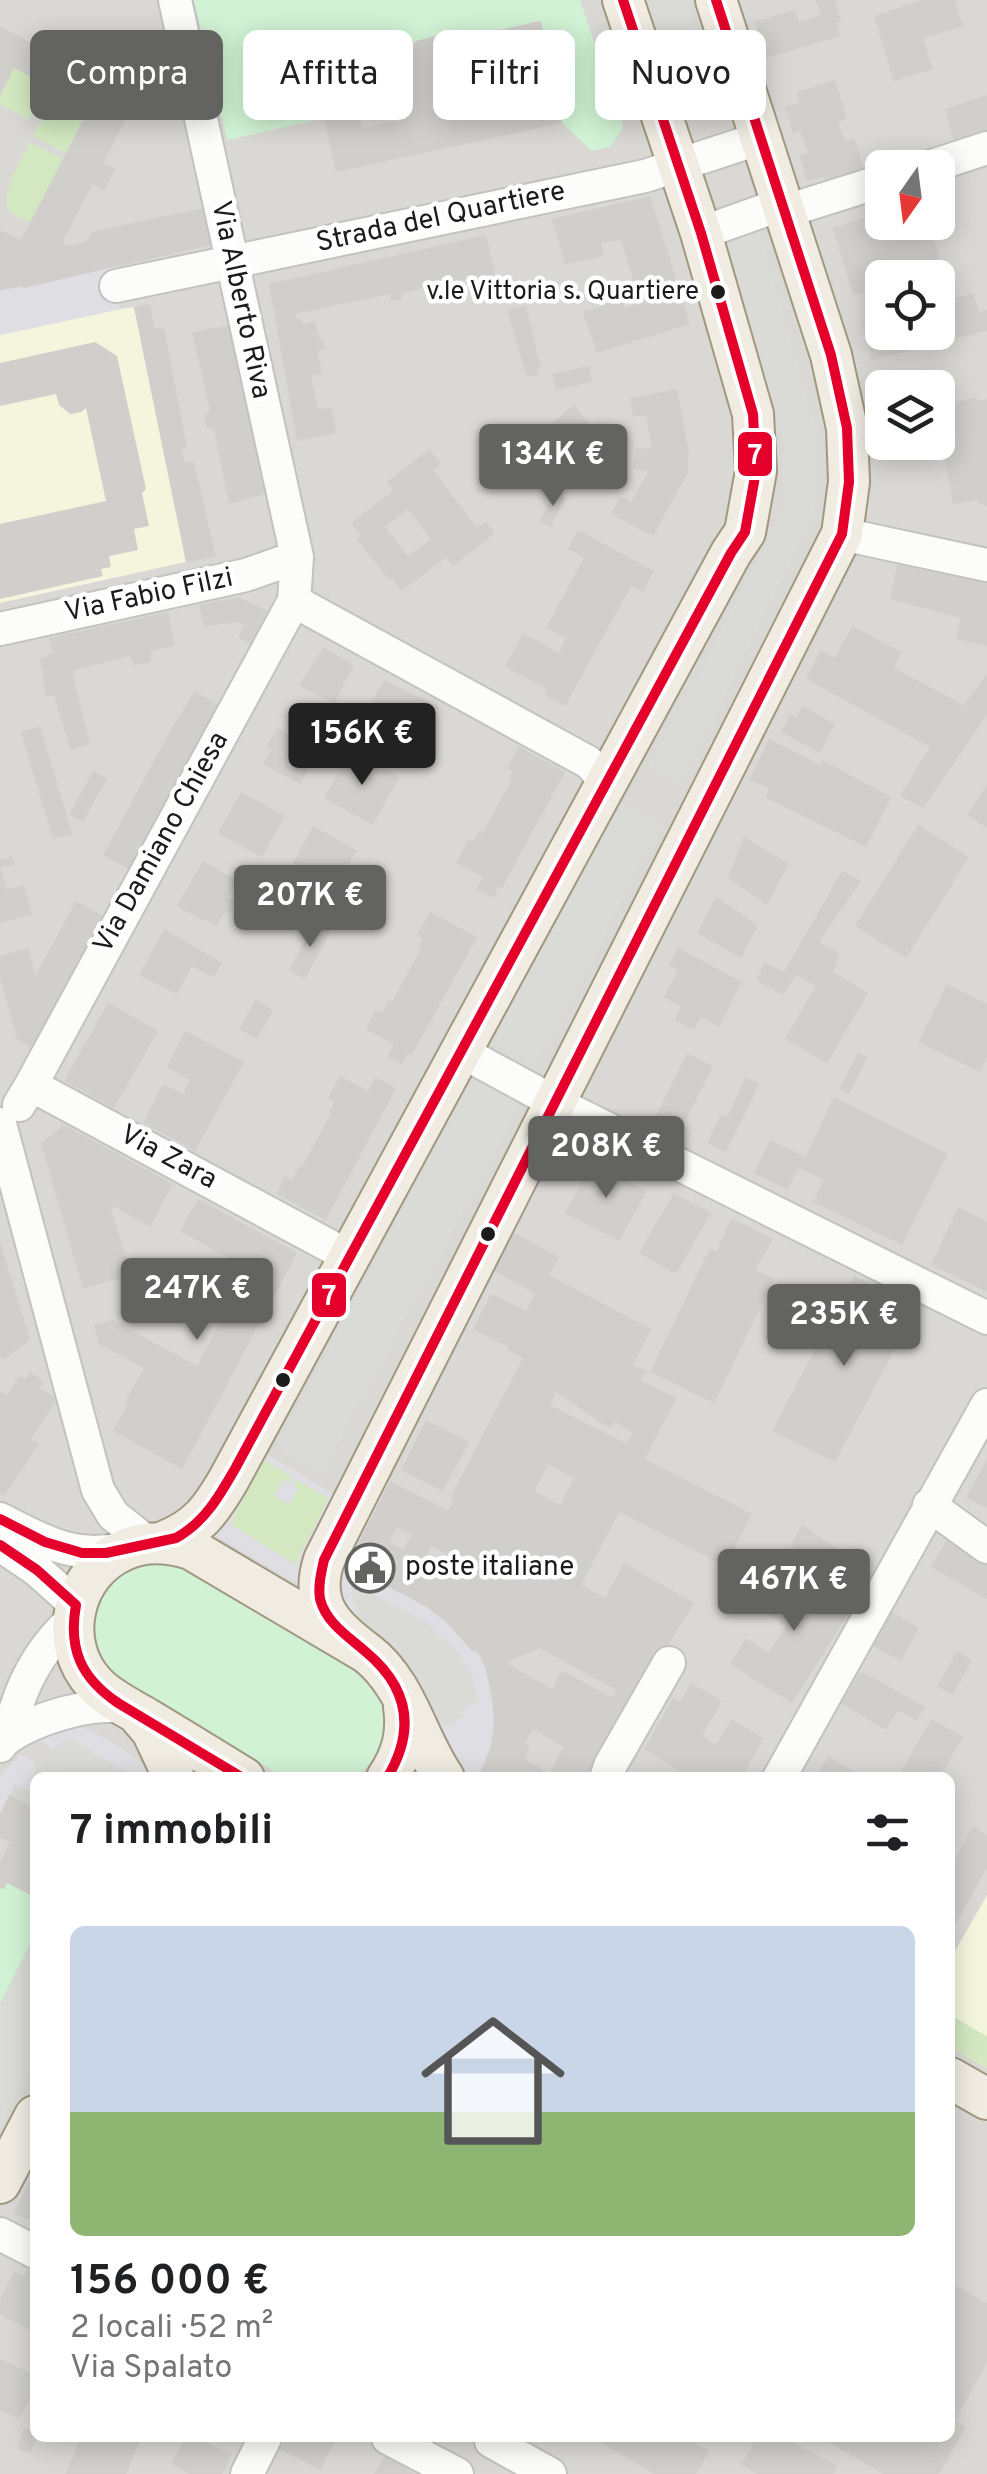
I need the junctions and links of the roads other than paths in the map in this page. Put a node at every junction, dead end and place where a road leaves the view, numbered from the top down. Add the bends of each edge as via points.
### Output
1 (174, 0) edge
2 (624, 0) edge
3 (716, 0) edge
4 (762, 138) junction
5 (987, 148) edge
6 (955, 158) edge
7 (678, 165) junction
8 (865, 186) edge
9 (782, 204) junction
10 (701, 234) junction
11 (232, 262) junction
12 (116, 286) dead end
13 (842, 534) junction
14 (297, 558) junction
15 (987, 565) edge
16 (294, 602) junction
17 (0, 629) edge
18 (599, 799) junction
19 (462, 1052) junction
20 (30, 1085) junction
21 (554, 1102) junction
22 (1, 1126) edge
23 (350, 1257) junction
24 (987, 1318) edge
25 (987, 1405) edge
26 (929, 1505) junction
27 (0, 1519) edge
28 (148, 1544) junction
29 (0, 1546) edge
30 (987, 1547) edge
31 (74, 1619) junction
32 (366, 1653) junction
33 (670, 1664) dead end
34 (396, 1684) junction
35 (129, 1708) junction
36 (2, 1744) edge
37 (171, 1772) edge
38 (234, 1772) edge
39 (391, 1772) edge
40 (440, 1772) edge
41 (608, 1772) edge
42 (782, 1772) edge
43 (955, 2081) edge
44 (987, 2099) edge
45 (955, 2109) edge
46 (30, 2126) edge
47 (987, 2128) edge
48 (0, 2183) edge
49 (0, 2234) edge
50 (30, 2249) edge
51 (263, 2442) edge
52 (396, 2442) edge
53 (490, 2442) edge
54 (497, 2442) edge
55 (247, 2474) edge
56 (457, 2474) edge
57 (471, 2474) edge
58 (550, 2474) edge

1 - 11 street, Via Alberto Riva
2 - 7 main road
3 - 4 main road
4 - 7 street, Strada del Quartiere
4 - 9 main road
5 - 6 street
7 - 10 main road
7 - 11 street, Strada del Quartiere
8 - 9 street via 799,207
9 - 10 street
9 - 13 main road via 847,428 850,482
10 - 18 main road via 753,414 756,471 745,532
11 - 12 street, Strada del Quartiere
11 - 14 street, Via Alberto Riva
13 - 15 street
13 - 21 main road
14 - 16 street, Via Alberto Riva
14 - 17 street, Via Fabio Filzi
16 - 18 street via 588,762 601,781
16 - 20 street, Via Damiano Chiesa
18 - 19 main road
19 - 21 street
19 - 23 main road
20 - 22 street
20 - 23 street, Via Zara
21 - 24 street
21 - 32 main road via 321,1567 323,1608
22 - 28 street via 98,1490 113,1516
23 - 28 main road via 216,1500 191,1529
25 - 26 street
26 - 30 street
26 - 42 street
27 - 28 street via 76,1552
28 - 31 main road via 120,1551 97,1568 81,1591
28 - 32 main road via 191,1549
29 - 31 street via 36,1570
31 - 35 main road via 75,1648 86,1673
31 - 36 street via 38,1658
32 - 34 main road
33 - 41 street
34 - 39 main road via 404,1738
34 - 40 main road
35 - 36 street via 62,1714
35 - 37 main road via 152,1731
35 - 38 main road
43 - 44 main road
45 - 47 main road
46 - 48 main road
49 - 50 street
51 - 55 street
52 - 56 street
53 - 57 street
54 - 58 street

